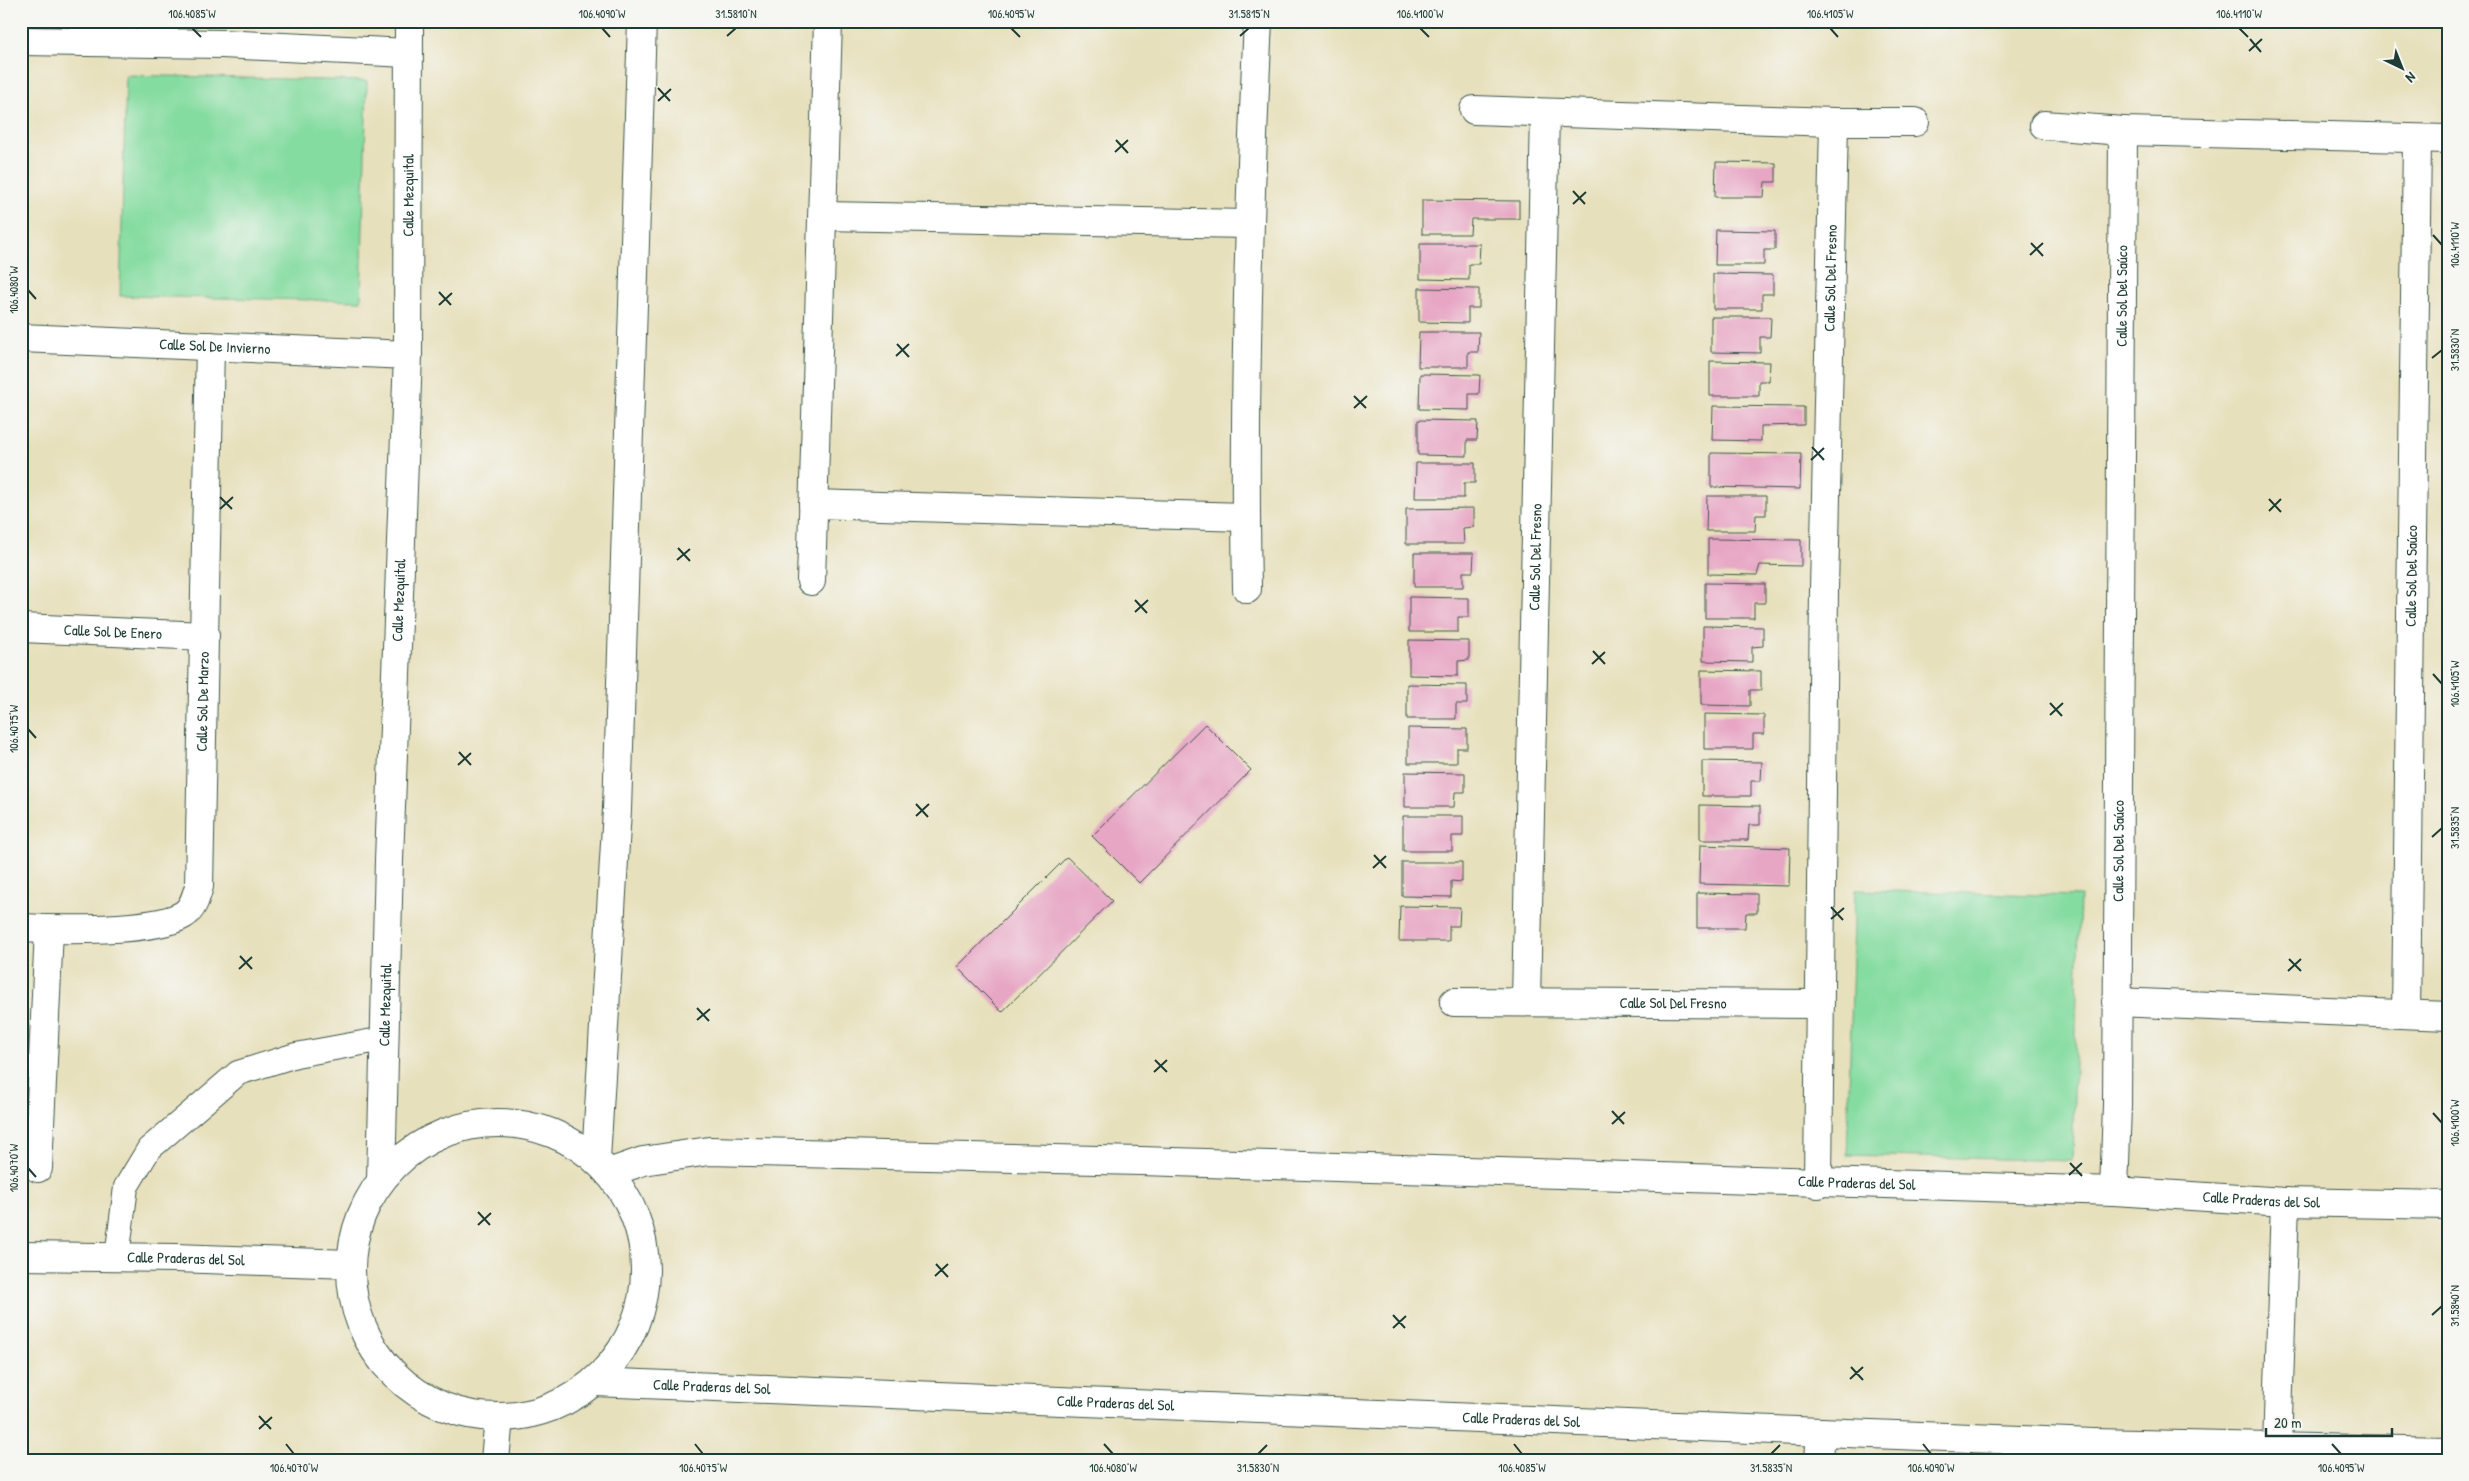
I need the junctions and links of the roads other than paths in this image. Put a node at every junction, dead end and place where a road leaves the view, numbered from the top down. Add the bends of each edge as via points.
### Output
1 (409, 21) edge
2 (642, 21) edge
3 (828, 21) edge
4 (1258, 21) edge
5 (222, 33) edge
6 (21, 41) edge
7 (408, 53) junction
8 (1474, 110) dead end
9 (1545, 113) junction
10 (1834, 122) junction
11 (1915, 122) dead end
12 (2044, 125) dead end
13 (2123, 131) junction
14 (2418, 139) junction
15 (2448, 139) edge
16 (823, 216) junction
17 (1248, 224) junction
18 (21, 338) edge
19 (210, 346) junction
20 (408, 355) junction
21 (813, 504) junction
22 (1245, 517) junction
23 (811, 581) dead end
24 (1247, 589) dead end
25 (21, 628) edge
26 (205, 636) junction
27 (21, 928) edge
28 (49, 930) junction
29 (1526, 1001) junction
30 (1454, 1002) dead end
31 (2116, 1002) junction
32 (1820, 1004) junction
33 (2406, 1014) junction
34 (2448, 1016) edge
35 (384, 1039) junction
36 (603, 1166) junction
37 (38, 1168) dead end
38 (381, 1180) junction
39 (1818, 1184) junction
40 (2114, 1191) junction
41 (2285, 1202) junction
42 (2448, 1205) edge
43 (21, 1256) edge
44 (117, 1257) junction
45 (350, 1264) junction
46 (594, 1382) junction
47 (499, 1417) junction
48 (1821, 1432) junction
49 (2277, 1448) junction
50 (2094, 1451) edge
51 (2448, 1451) edge
52 (495, 1460) edge
53 (1819, 1460) edge

1 - 7 street, Calle Mezquital
2 - 36 street
3 - 16 street
4 - 17 street
5 - 6 street
5 - 7 street
7 - 20 street, Calle Mezquital
8 - 9 street
9 - 10 street
9 - 29 street, Calle Sol Del Fresno
10 - 11 street
10 - 32 street, Calle Sol Del Fresno via 1824,580
12 - 13 street
13 - 14 street
13 - 31 street, Calle Sol Del Saúco
14 - 15 street
14 - 33 street, Calle Sol Del Saúco
16 - 17 street
16 - 21 street
17 - 22 street
18 - 19 street, Calle Sol De Invierno
19 - 20 street, Calle Sol De Invierno
19 - 26 street, Calle Sol De Marzo
20 - 35 street, Calle Mezquital
21 - 22 street
21 - 23 street
22 - 24 street
25 - 26 street, Calle Sol De Enero
26 - 28 street, Calle Sol De Marzo via 199,886 193,905 183,915 154,925
27 - 28 street, Calle Sol De Marzo
28 - 37 street
29 - 30 street, Calle Sol Del Fresno
29 - 32 street, Calle Sol Del Fresno
31 - 33 street
31 - 40 street, Calle Sol Del Saúco
32 - 39 street, Calle Sol Del Fresno
33 - 34 street
35 - 38 street, Calle Mezquital
35 - 44 lane via 296,1055 238,1073 149,1149 126,1187
36 - 38 street via 555,1133 508,1122 460,1127 416,1146
36 - 39 street, Calle Praderas del Sol via 709,1151 1141,1161
36 - 46 street via 634,1212 645,1257 641,1304 624,1346
38 - 45 street via 358,1220
39 - 40 street, Calle Praderas del Sol
40 - 41 street, Calle Praderas del Sol
41 - 42 street, Calle Praderas del Sol
41 - 49 street
43 - 44 street, Calle Praderas del Sol
44 - 45 street, Calle Praderas del Sol
45 - 47 street via 356,1312 376,1355 410,1389 452,1410
46 - 47 street via 549,1408
46 - 48 street, Calle Praderas del Sol
47 - 52 street
48 - 50 street, Calle Praderas del Sol
48 - 53 street
49 - 50 street, Calle Praderas del Sol
49 - 51 street, Calle Praderas del Sol

